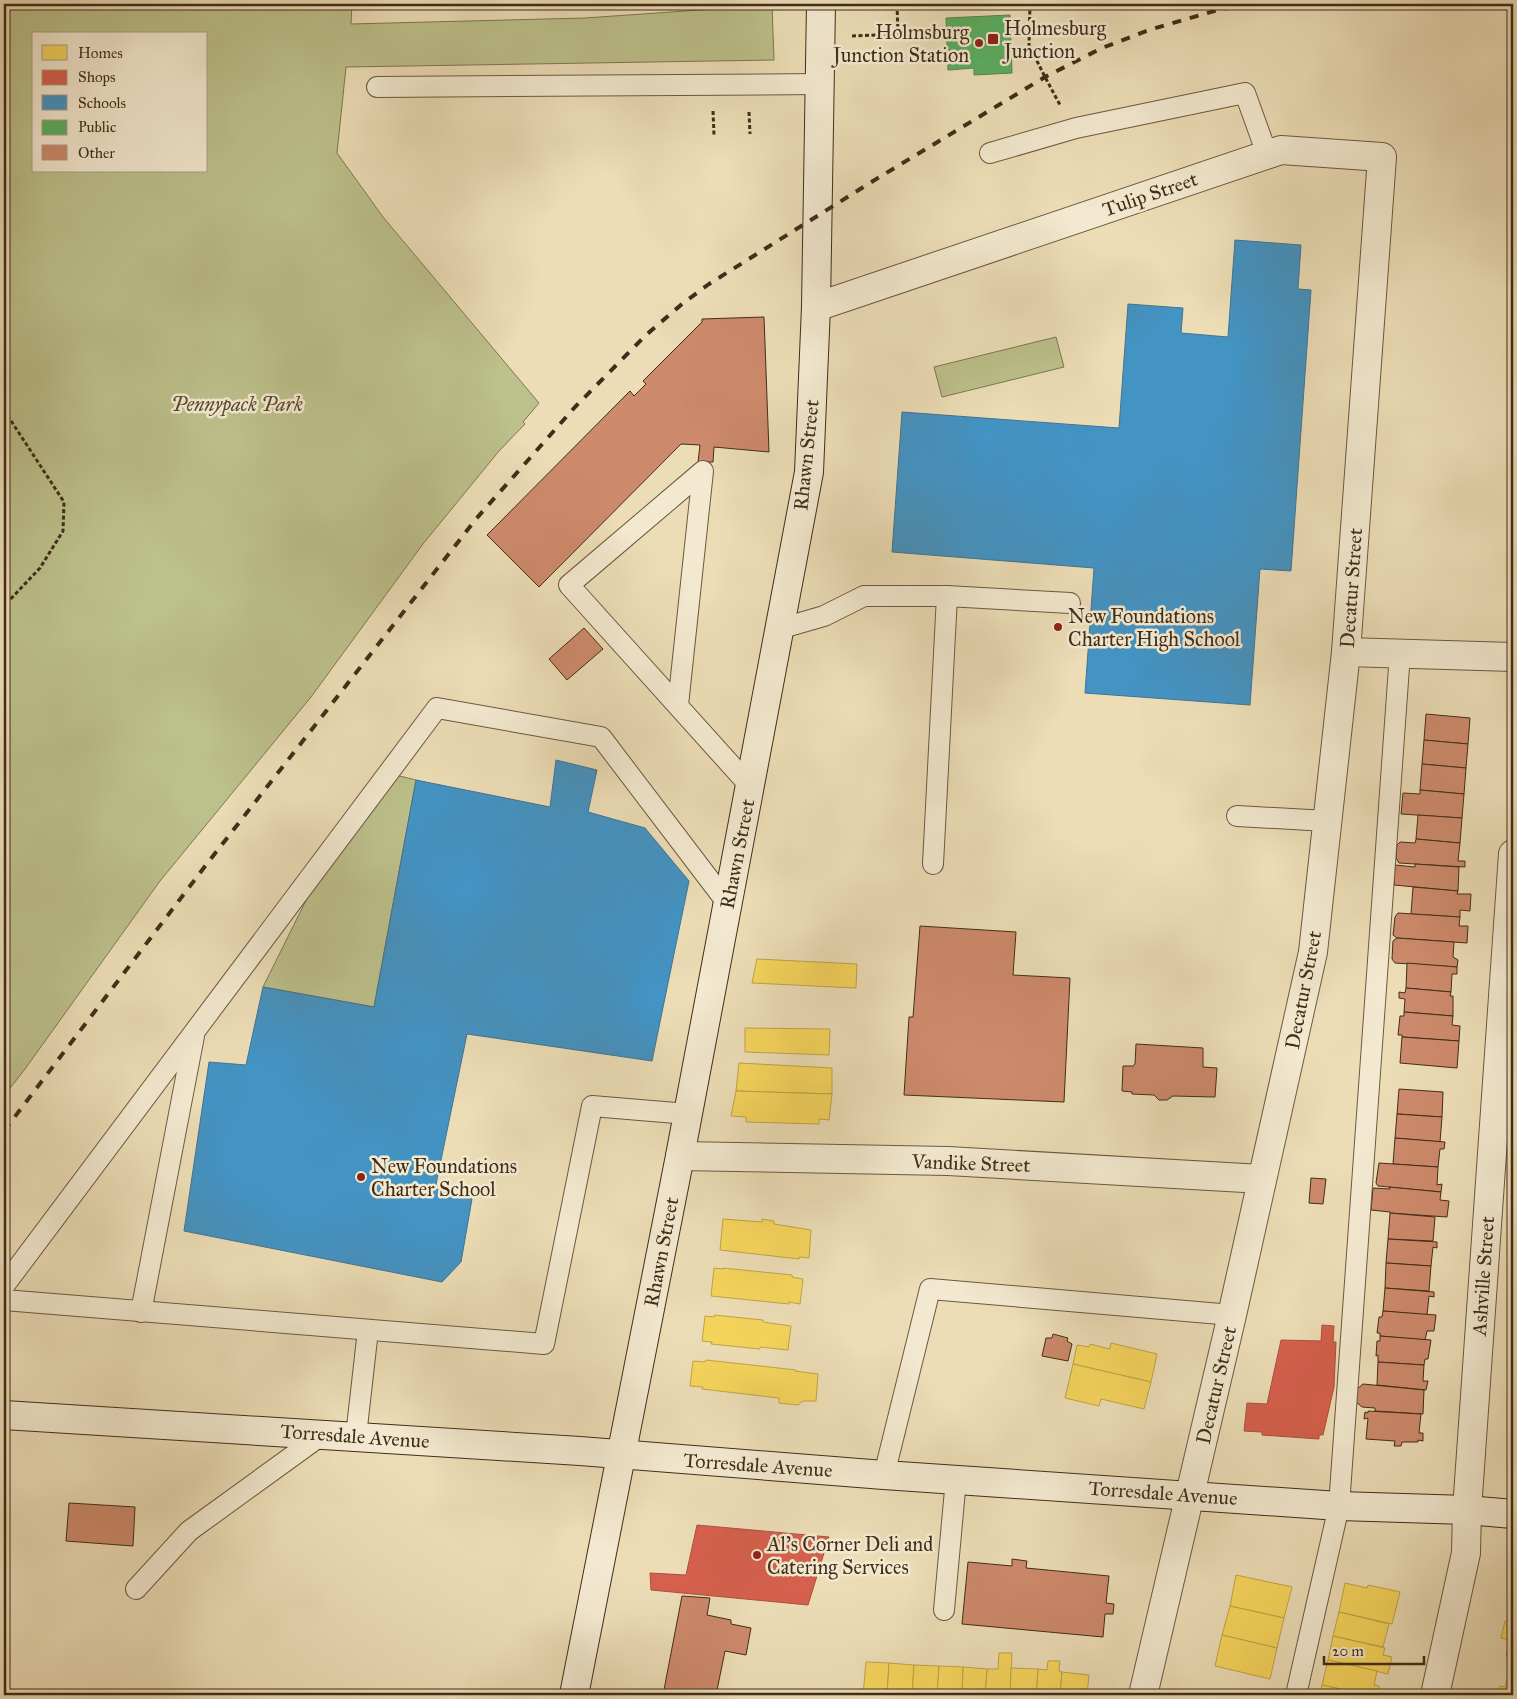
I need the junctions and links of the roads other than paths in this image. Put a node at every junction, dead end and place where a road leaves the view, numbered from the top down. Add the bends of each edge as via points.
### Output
1 (821, 4) edge
2 (820, 84) junction
3 (377, 87) dead end
4 (990, 153) dead end
5 (1267, 154) junction
6 (1374, 271) joint
7 (816, 307) junction
8 (947, 596) junction
9 (1070, 603) dead end
10 (779, 630) junction
11 (1346, 652) junction
12 (1400, 653) junction
13 (1513, 657) edge
14 (678, 705) junction
15 (750, 785) junction
16 (1237, 816) dead end
17 (1328, 821) junction
18 (1513, 854) edge
19 (934, 864) dead end
20 (728, 904) junction
21 (195, 1031) junction
22 (688, 1114) junction
23 (680, 1156) junction
24 (1262, 1178) junction
25 (4, 1286) edge
26 (4, 1300) edge
27 (141, 1312) junction
28 (1232, 1315) junction
29 (368, 1330) junction
30 (4, 1415) edge
31 (323, 1434) junction
32 (356, 1436) junction
33 (621, 1455) junction
34 (884, 1475) junction
35 (956, 1479) junction
36 (1190, 1495) junction
37 (1339, 1506) junction
38 (1467, 1510) junction
39 (1513, 1514) edge
40 (136, 1589) dead end
41 (944, 1610) dead end
42 (574, 1695) edge
43 (1143, 1695) edge
44 (1296, 1695) edge
45 (1435, 1695) edge

1 - 2 street, Rhawn Street
2 - 3 lane
2 - 7 street, Rhawn Street
4 - 5 lane via 1076,128 1245,93
5 - 6 street, Tulip Street via 1281,150 1382,157
5 - 7 street, Tulip Street
6 - 11 street, Decatur Street
7 - 10 street, Rhawn Street via 809,472
8 - 9 lane
8 - 10 lane via 864,596 824,616
8 - 19 lane
10 - 15 street, Rhawn Street
11 - 12 street
11 - 17 street, Decatur Street
12 - 13 street
12 - 37 lane
14 - 14 lane via 569,585 703,471 679,696
14 - 15 lane
15 - 20 street, Rhawn Street
16 - 17 lane
17 - 24 street, Decatur Street via 1313,952
18 - 38 street, Ashville Street
20 - 21 lane via 600,737 436,708
20 - 22 street, Rhawn Street
21 - 25 lane
21 - 27 lane
22 - 23 street, Rhawn Street
22 - 29 lane via 592,1106 544,1344
23 - 24 street, Vandike Street via 948,1161
23 - 33 street, Rhawn Street
24 - 28 street, Decatur Street
26 - 27 lane
27 - 29 lane
28 - 34 lane via 930,1289
28 - 36 street, Decatur Street
29 - 32 lane
30 - 31 street, Torresdale Avenue
31 - 32 street, Torresdale Avenue
31 - 40 lane via 189,1532
32 - 33 street, Torresdale Avenue
33 - 34 street, Torresdale Avenue
33 - 42 street, Rhawn Street
34 - 35 street, Torresdale Avenue
35 - 36 street, Torresdale Avenue
35 - 41 lane
36 - 37 street, Torresdale Avenue
36 - 43 street, Decatur Street
37 - 38 street, Torresdale Avenue
37 - 44 lane
38 - 39 street, Torresdale Avenue
38 - 45 street, Ashville Street via 1466,1553

